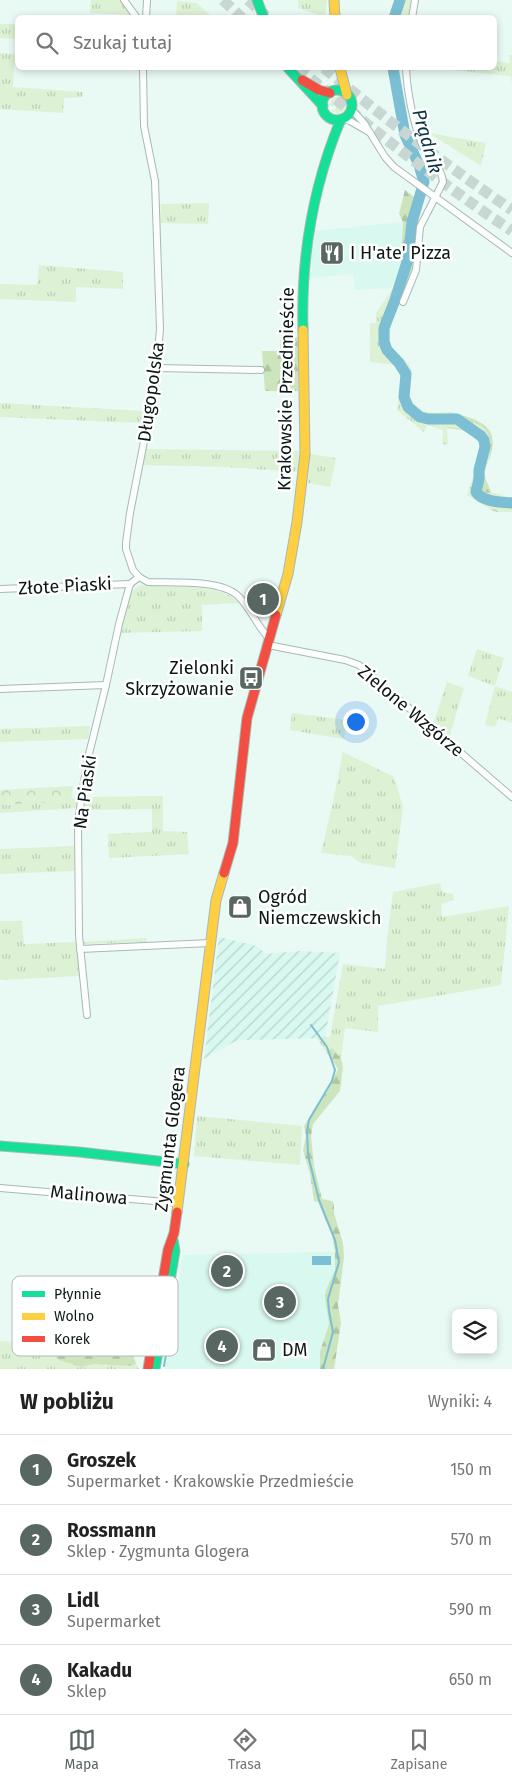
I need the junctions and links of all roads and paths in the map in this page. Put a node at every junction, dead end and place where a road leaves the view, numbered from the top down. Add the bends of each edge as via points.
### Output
1 (124, 0) edge
2 (147, 0) edge
3 (257, 0) edge
4 (334, 0) edge
5 (415, 0) edge
6 (135, 15) edge
7 (146, 15) edge
8 (263, 15) edge
9 (335, 15) edge
10 (412, 15) edge
11 (143, 70) edge
12 (290, 70) edge
13 (339, 70) edge
14 (340, 70) edge
15 (406, 70) edge
16 (296, 76) junction
17 (331, 92) junction
18 (347, 94) junction
19 (322, 106) junction
20 (352, 109) junction
21 (328, 117) junction
22 (342, 119) junction
23 (370, 133) junction
24 (329, 148) junction
25 (435, 198) junction
26 (512, 253) edge
27 (403, 302) dead end
28 (156, 368) junction
29 (261, 370) dead end
30 (138, 577) junction
31 (130, 584) junction
32 (0, 589) edge
33 (276, 619) junction
34 (258, 622) junction
35 (269, 642) junction
36 (106, 685) junction
37 (0, 689) edge
38 (512, 797) edge
39 (210, 943) junction
40 (80, 949) junction
41 (87, 1015) dead end
42 (200, 1042) joint
43 (0, 1146) edge
44 (184, 1164) junction
45 (0, 1188) edge
46 (178, 1203) junction
47 (173, 1240) junction
48 (164, 1276) edge
49 (171, 1276) edge
50 (150, 1356) edge
51 (157, 1356) edge
52 (148, 1369) edge
53 (155, 1369) edge

1 - 6 street
2 - 7 street
3 - 8 main road
4 - 9 main road
5 - 10 street
11 - 28 street, Długopolska via 144,126 157,210 160,323
12 - 16 main road
13 - 17 main road via 336,86
14 - 18 main road
15 - 25 street via 416,128 443,179
16 - 17 main road via 319,90
16 - 19 main road
17 - 18 main road
17 - 19 main road via 324,98
18 - 20 main road
19 - 21 main road
20 - 22 main road
20 - 23 street
21 - 22 main road
21 - 24 main road, Krakowskie Przedmieście
22 - 23 street
22 - 24 main road, Krakowskie Przedmieście
23 - 25 street via 394,167
24 - 33 main road, Krakowskie Przedmieście via 310,227 304,269 305,454 288,574
25 - 26 street
25 - 27 street via 420,227 416,270
28 - 29 street
28 - 30 street, Długopolska via 127,537 126,550
30 - 31 street
30 - 34 street via 148,582 223,586 238,595
31 - 32 street, Złote Piaski
31 - 36 street, Na Piaski
33 - 34 street via 267,624
33 - 35 main road, Krakowskie Przedmieście
34 - 35 street
35 - 38 street, Zielone Wzgórze via 359,665
35 - 39 main road, Krakowskie Przedmieście via 247,718 233,843 216,900
36 - 37 street
36 - 40 street, Na Piaski via 87,762 78,824
39 - 40 street
39 - 42 main road, Krakowskie Przedmieście
40 - 41 street, Na Piaski
42 - 44 main road, Zygmunta Glogera
43 - 44 main road
44 - 46 main road, Zygmunta Glogera
45 - 46 street, Malinowa
46 - 47 main road, Zygmunta Glogera
47 - 48 main road, Zygmunta Glogera
47 - 49 main road, Zygmunta Glogera via 175,1251
50 - 52 main road, Zygmunta Glogera
51 - 53 main road, Zygmunta Glogera

